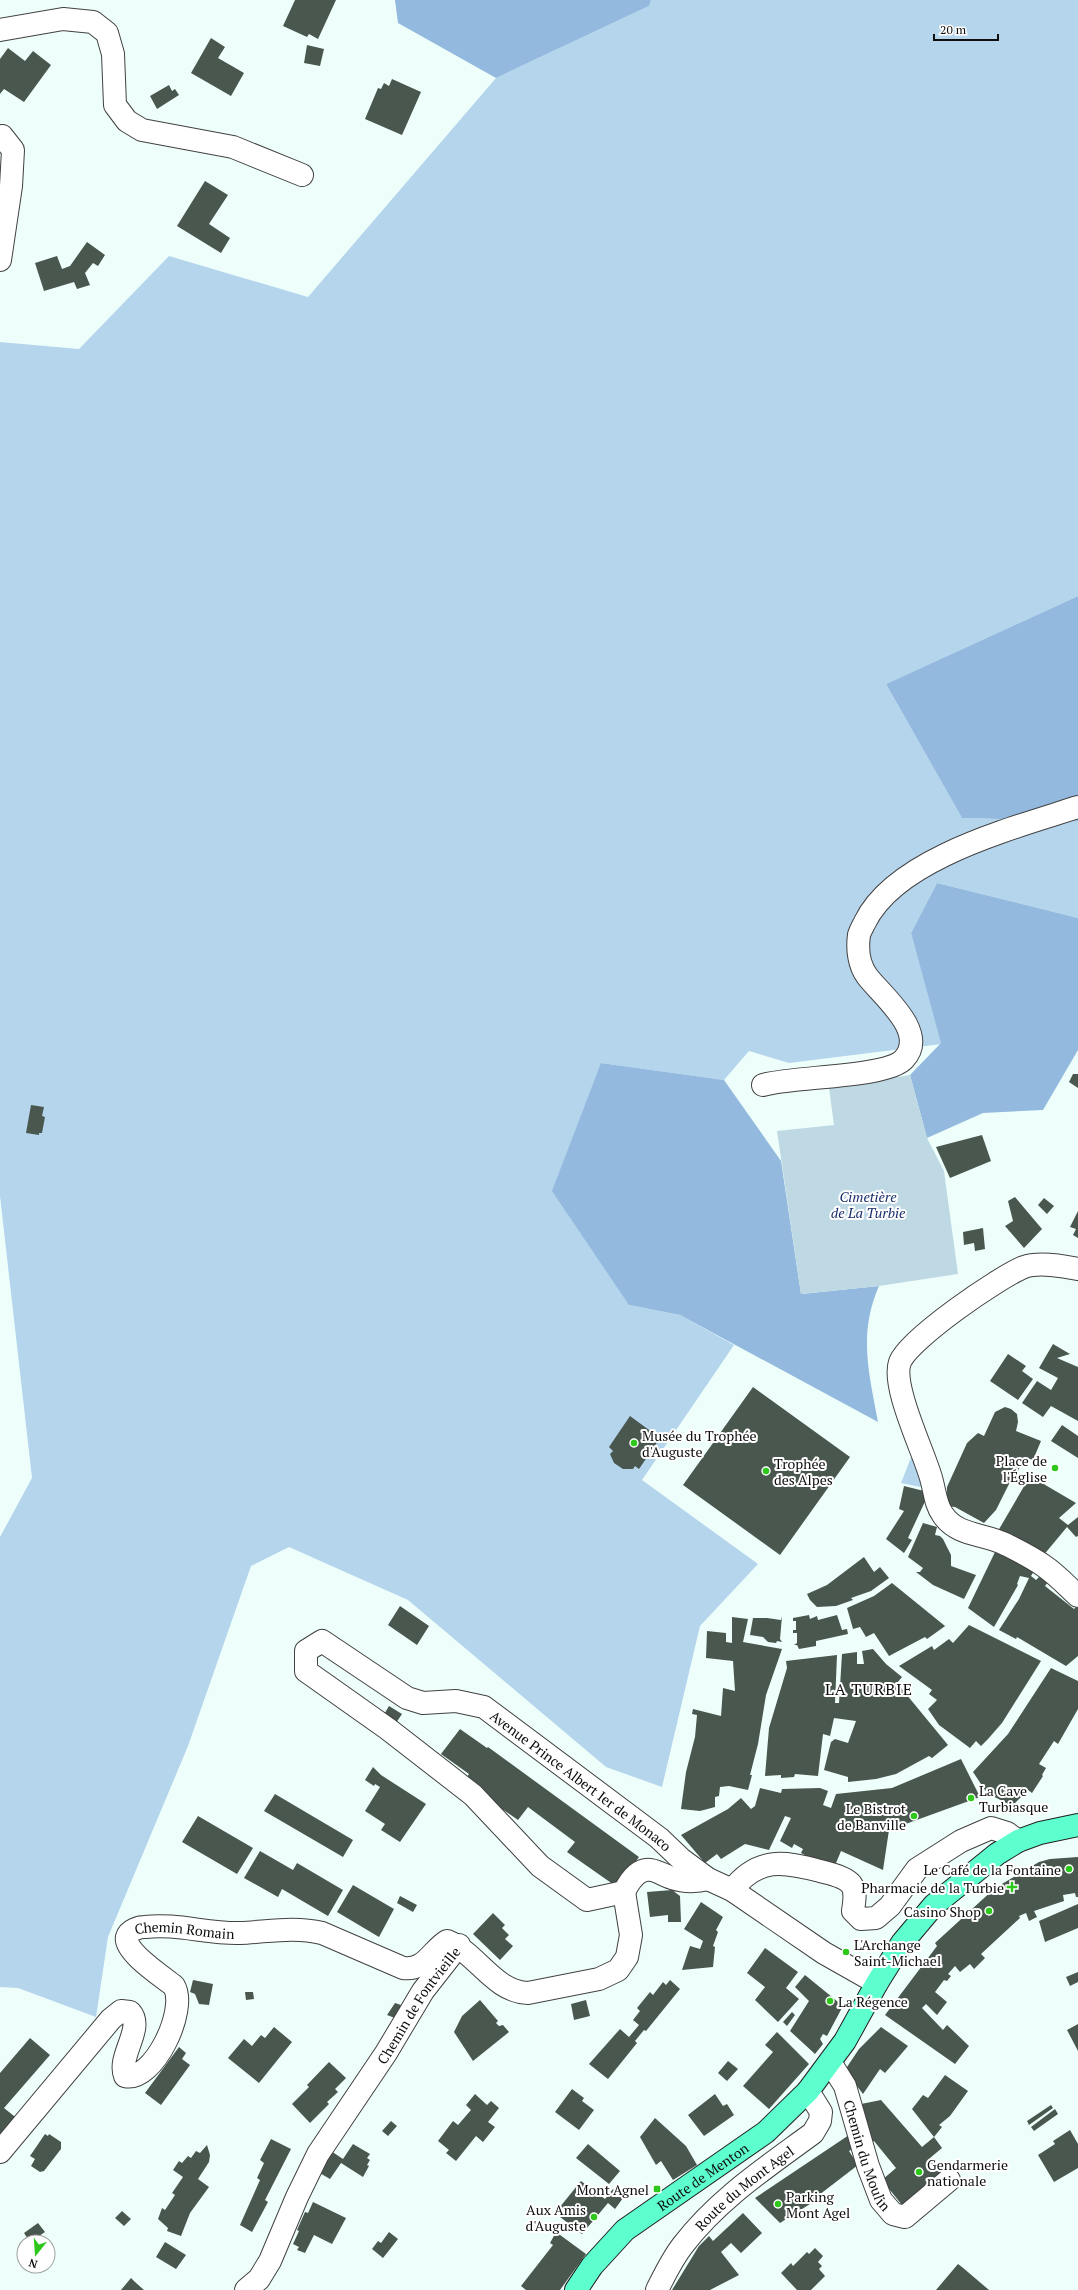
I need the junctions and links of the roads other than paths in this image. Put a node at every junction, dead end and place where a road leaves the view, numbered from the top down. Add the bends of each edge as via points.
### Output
1 (0, 30) edge
2 (2, 136) dead end
3 (302, 175) dead end
4 (0, 260) edge
5 (1078, 807) edge
6 (762, 1085) dead end
7 (1078, 1269) edge
8 (1078, 1596) edge
9 (1078, 1825) edge
10 (1018, 1841) junction
11 (708, 1879) junction
12 (732, 1890) junction
13 (624, 1892) junction
14 (459, 1946) junction
15 (877, 1983) junction
16 (830, 2062) junction
17 (808, 2091) junction
18 (0, 2152) edge
19 (952, 2176) dead end
20 (246, 2290) edge
21 (576, 2290) edge
22 (657, 2290) edge

1 - 3 street via 63,19 93,22 107,33 113,54 115,105 127,121 142,130 233,147
2 - 4 street via 13,150 11,186
5 - 6 street via 958,848 895,884 870,912 859,934 859,956 867,975 896,1006 911,1036 910,1049 904,1059 894,1066 873,1072 818,1076
7 - 8 street via 1059,1265 1025,1267 982,1290 909,1349 900,1362 899,1377 904,1401 932,1478 936,1504 942,1514 951,1525 1005,1544 1044,1566
9 - 10 main road, Route de Menton via 1040,1833
10 - 12 street via 1007,1833 991,1828 961,1841 917,1869 890,1906 876,1918 861,1919 853,1911 855,1893 851,1883 833,1874 791,1863 754,1869
10 - 15 main road, Route de Menton via 997,1854 934,1904 902,1943
11 - 12 street, Avenue Prince Albert Ier de Monaco
11 - 13 street via 697,1882 673,1879 650,1870 636,1875 628,1882
11 - 13 street, Avenue Prince Albert Ier de Monaco via 659,1838 484,1708 456,1701 423,1703 407,1698 322,1641 306,1651 306,1671 388,1728 473,1796 540,1866 587,1900
12 - 15 street, Avenue Prince Albert Ier de Monaco via 824,1954
13 - 14 street, Chemin de Fontvieille via 631,1935 627,1957 618,1970 599,1980 528,1994 517,1993 505,1987
14 - 18 street, Chemin Romain via 447,1941 438,1946 421,1966 409,1969 322,1932 308,1929 240,1933 162,1927 138,1928 131,1931 127,1936 127,1944 132,1952 176,1990 177,2016 155,2057 138,2075 124,2076 122,2068 136,2024 130,2012 121,2012 112,2019
14 - 20 street, Chemin de Fontvieille via 423,1991 386,2053 318,2154 270,2261 259,2279
15 - 16 main road, Route de Menton via 845,2041
16 - 17 main road, Route de Menton
16 - 19 street, Chemin du Moulin via 845,2086 880,2200 893,2214 905,2217
17 - 21 main road, Route de Menton via 766,2132 625,2230 592,2266
17 - 22 street, Route du Mont Agel via 821,2112 820,2121 812,2133 760,2184 708,2215 670,2263

